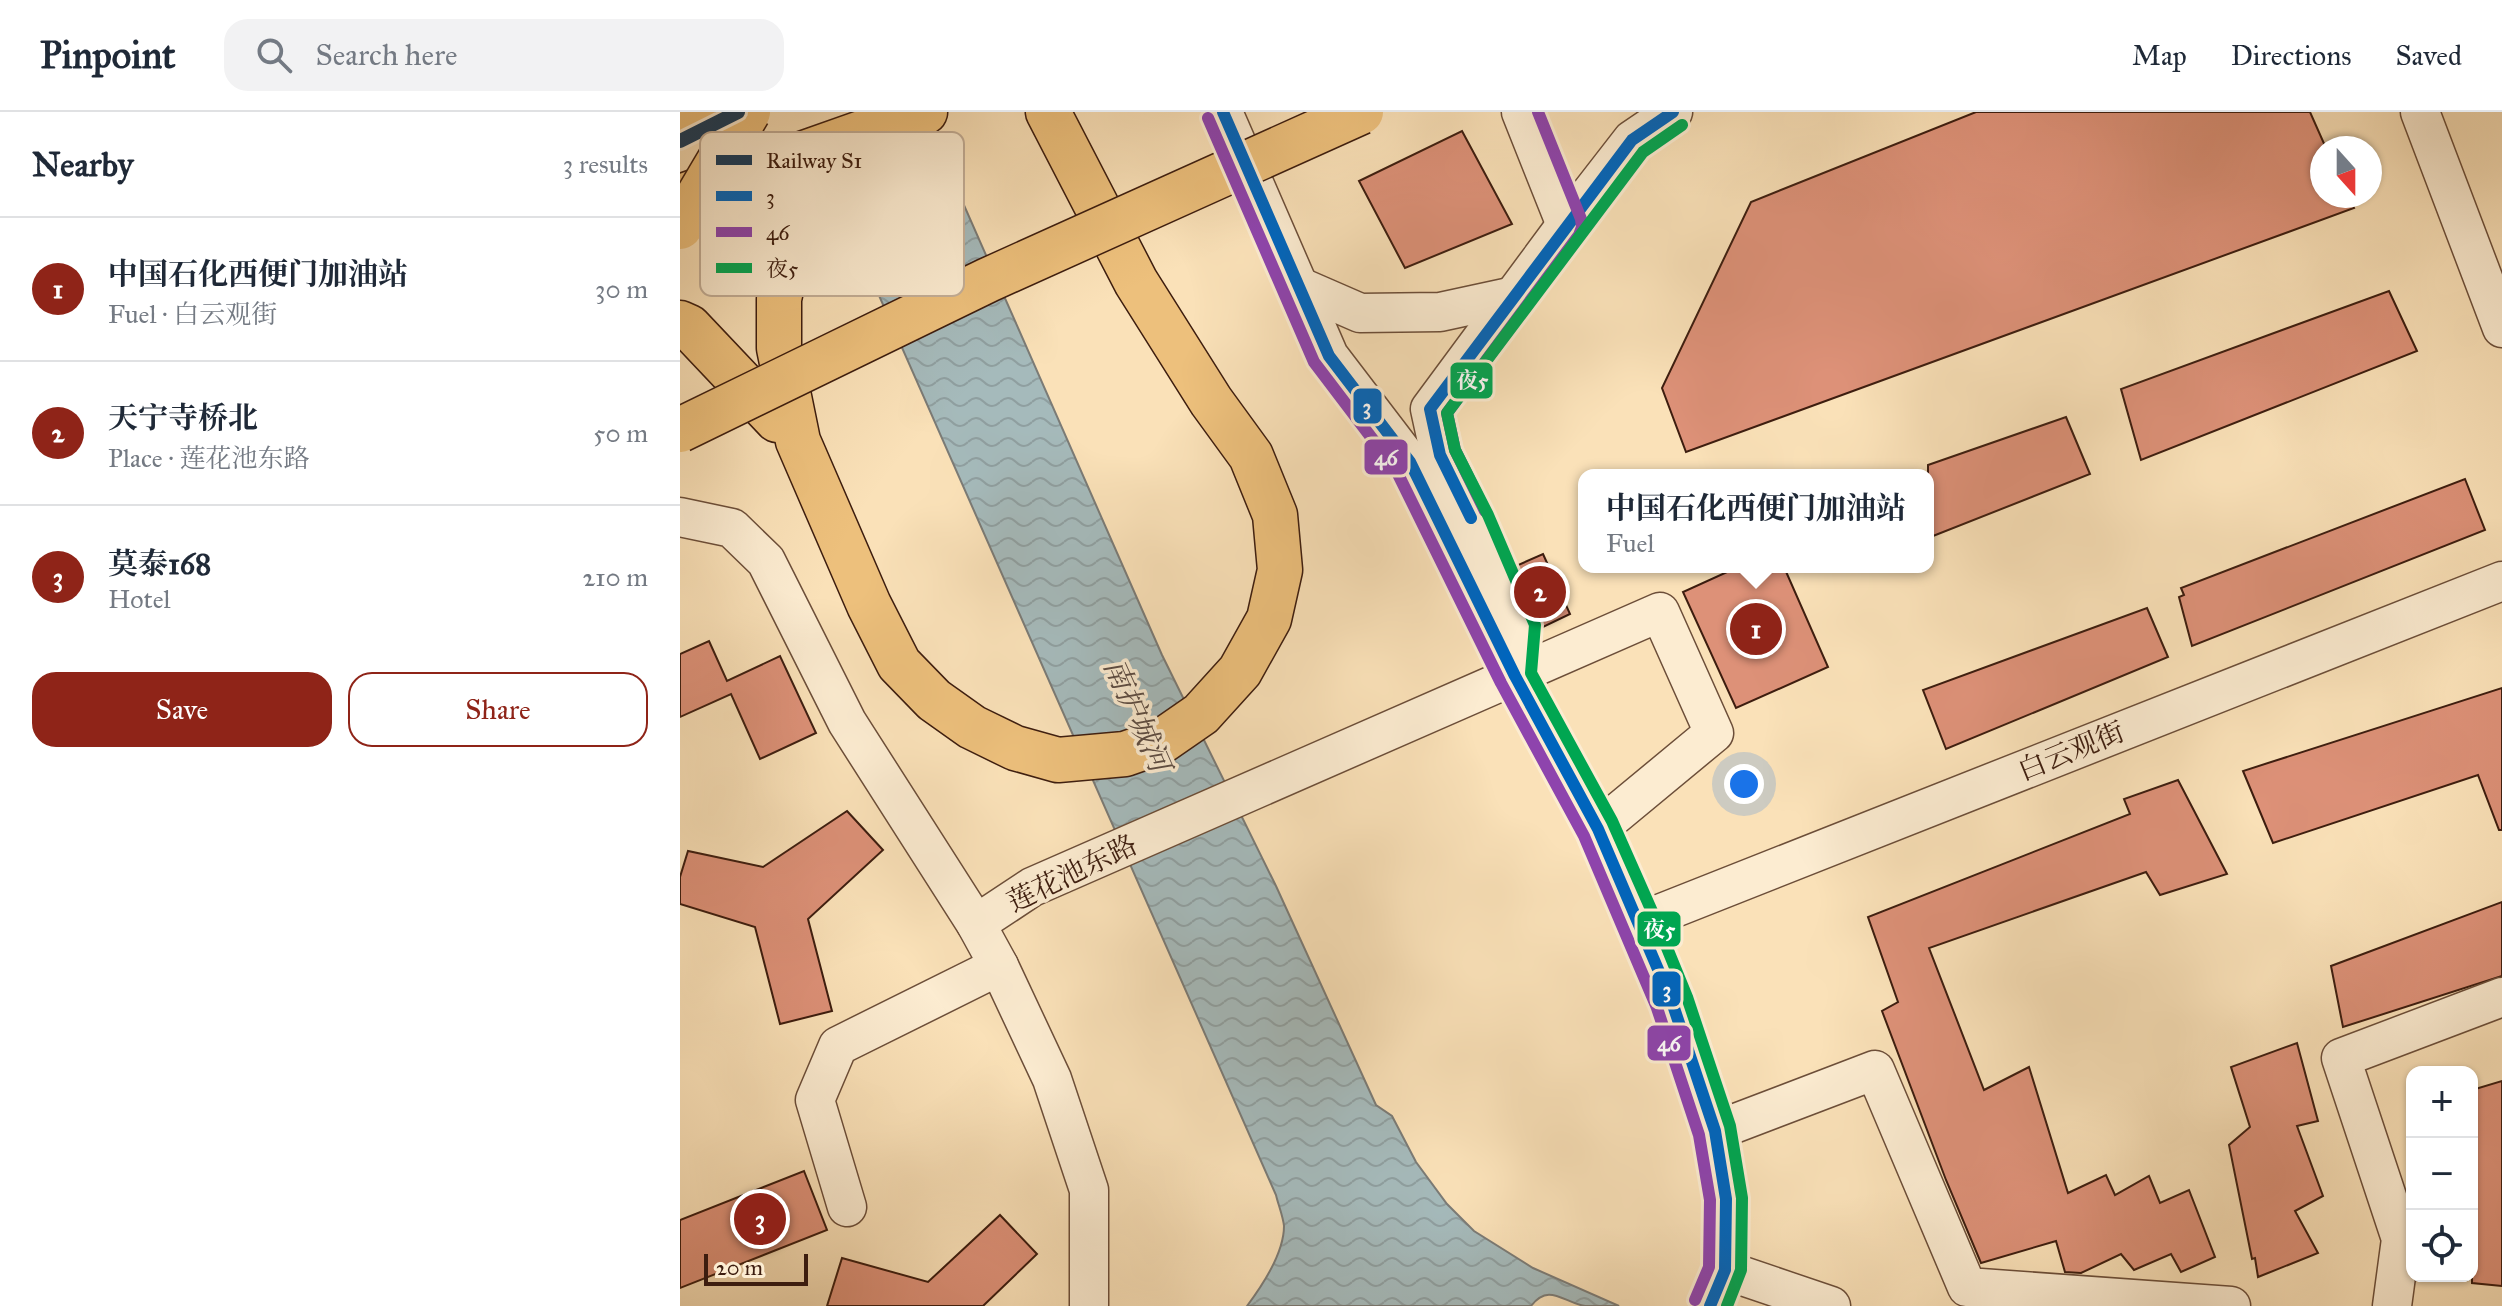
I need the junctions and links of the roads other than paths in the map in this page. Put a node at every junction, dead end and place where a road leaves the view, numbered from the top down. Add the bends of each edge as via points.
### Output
1 (693, 112) edge
2 (748, 112) edge
3 (922, 112) edge
4 (1048, 112) edge
5 (1223, 112) edge
6 (1361, 112) edge
7 (1521, 112) edge
8 (1673, 112) edge
9 (2420, 112) edge
10 (680, 118) edge
11 (736, 132) edge
12 (865, 132) edge
13 (891, 132) edge
14 (700, 190) edge
15 (700, 193) edge
16 (680, 197) edge
17 (1566, 225) junction
18 (680, 227) edge
19 (1298, 286) junction
20 (964, 292) edge
21 (780, 296) edge
22 (955, 296) edge
23 (1514, 296) junction
24 (680, 323) edge
25 (2502, 328) edge
26 (680, 430) edge
27 (798, 441) junction
28 (680, 517) edge
29 (2502, 581) edge
30 (1515, 676) junction
31 (1598, 829) junction
32 (1639, 922) junction
33 (976, 924) junction
34 (999, 966) junction
35 (2502, 997) edge
36 (1715, 1131) junction
37 (847, 1207) dead end
38 (1725, 1270) junction
39 (1089, 1306) edge
40 (1710, 1306) edge
41 (1831, 1306) edge
42 (2231, 1306) edge
43 (2392, 1306) edge

1 - 10 highway
2 - 11 highway, bridge
3 - 12 highway
3 - 13 highway
4 - 27 highway via 1136,282 1251,456 1275,515 1280,570 1269,619 1240,671 1201,714 1162,741 1125,754 1058,760 1015,748 972,727 934,700 899,664
5 - 19 street
6 - 20 highway, bridge
7 - 17 street
8 - 17 street via 1632,140
9 - 25 street
14 - 16 highway
15 - 18 highway, bridge
17 - 23 street
19 - 23 street via 1360,313 1440,312
19 - 30 street via 1329,356 1410,462
21 - 27 highway via 779,348
22 - 26 highway, bridge
23 - 30 street via 1430,409 1440,455 1520,630
24 - 27 highway
28 - 33 street, 莲花池东路 via 732,528 766,561 847,722
29 - 32 street, 白云观街
30 - 31 street
30 - 31 street, 莲花池东路 via 1660,612 1714,733
30 - 33 street, 莲花池东路 via 1032,887
31 - 32 street
32 - 36 street
33 - 34 street
34 - 37 street via 838,1046 815,1100
34 - 39 street via 1052,1079 1089,1190
35 - 43 street via 2341,1058 2401,1239
36 - 38 street via 1726,1199
36 - 42 street via 1875,1070 1967,1287
38 - 40 street
38 - 41 street

